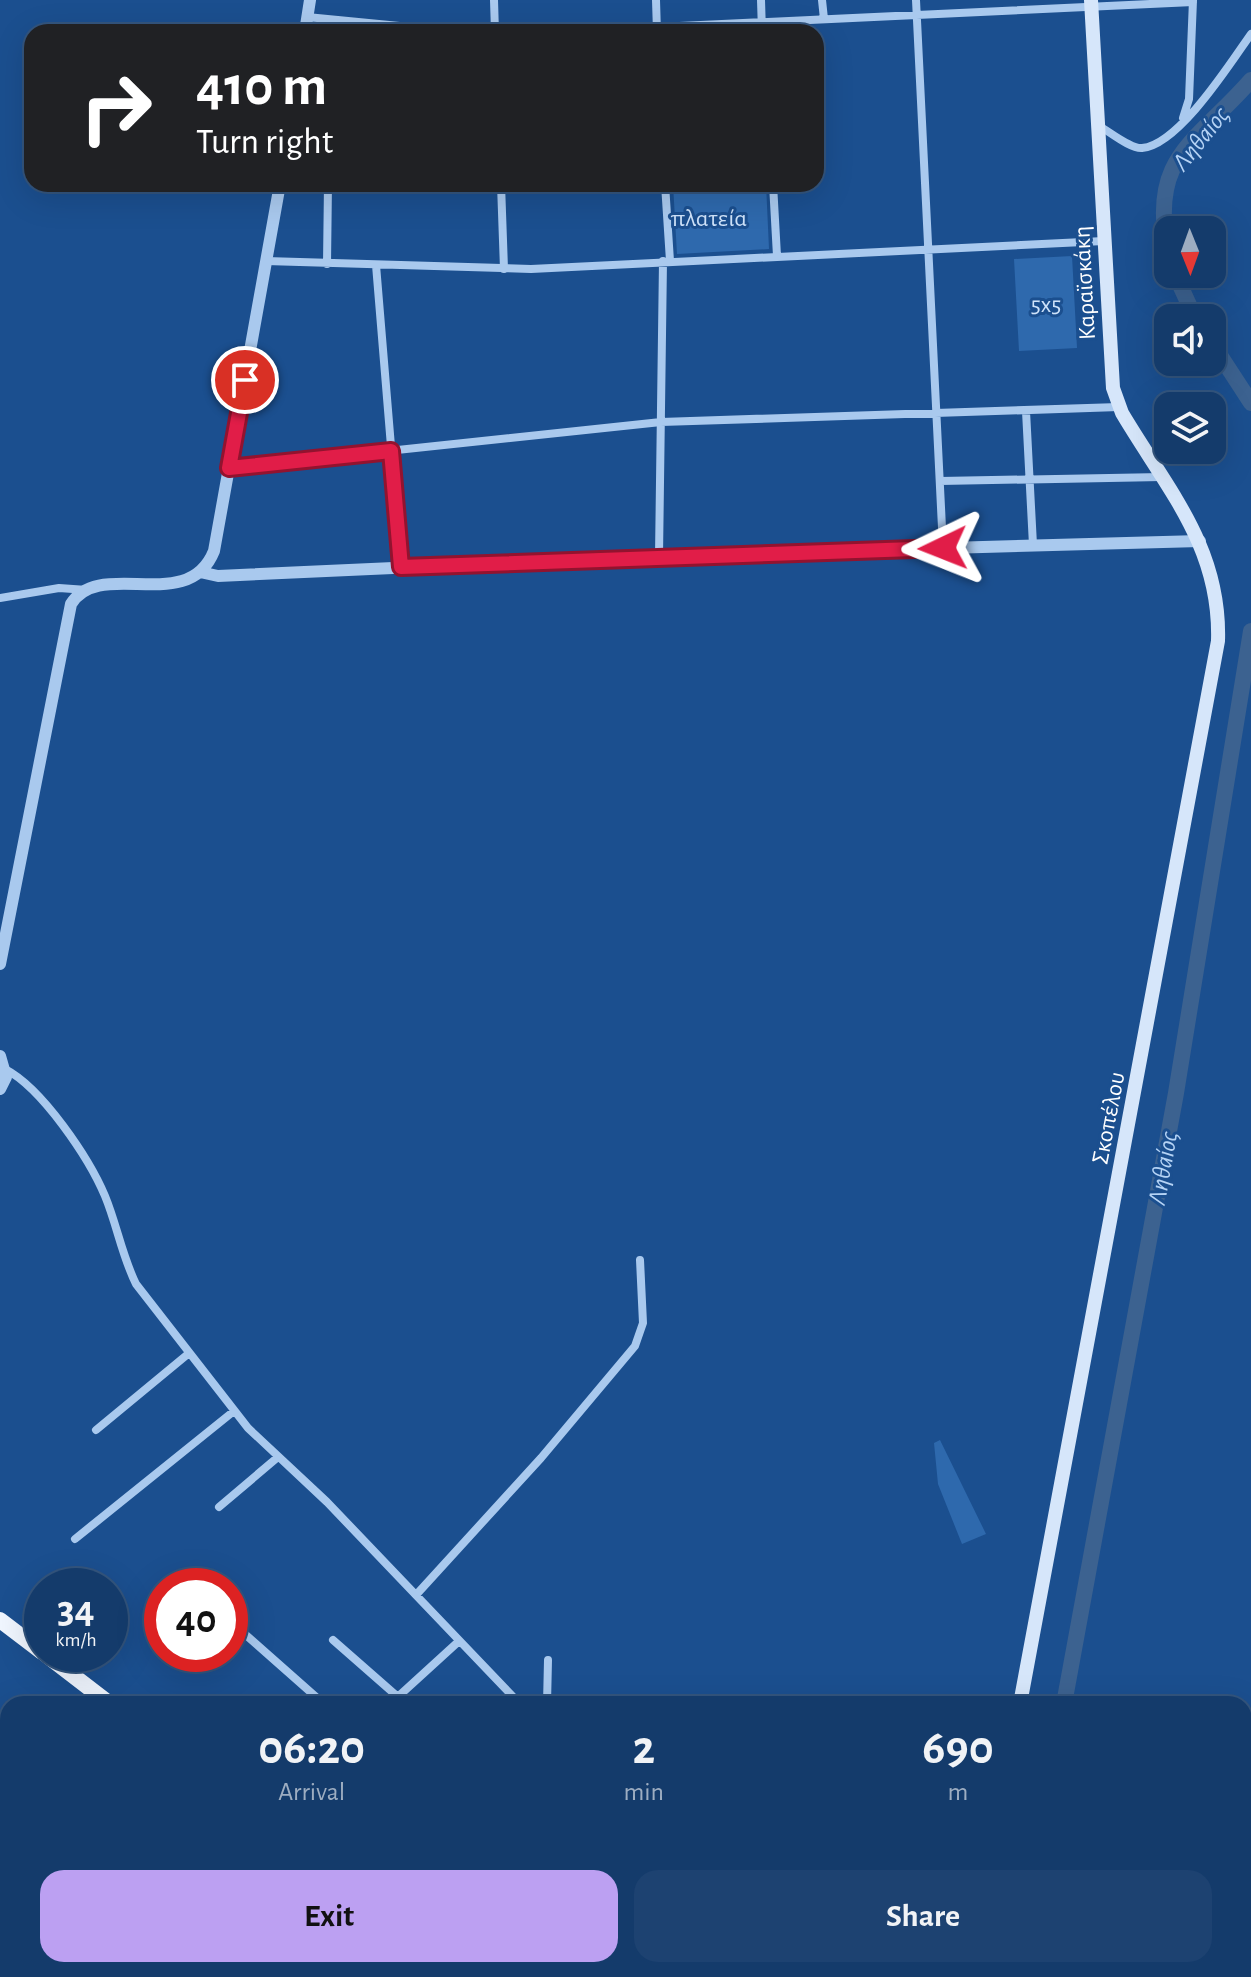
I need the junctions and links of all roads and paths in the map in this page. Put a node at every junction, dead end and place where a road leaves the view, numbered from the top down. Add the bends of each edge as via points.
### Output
1 (310, 0) edge
2 (494, 0) edge
3 (656, 0) edge
4 (761, 0) edge
5 (822, 0) edge
6 (916, 0) edge
7 (1193, 1) edge
8 (1091, 3) edge
9 (917, 15) junction
10 (307, 17) junction
11 (824, 19) junction
12 (330, 20) junction
13 (762, 22) junction
14 (306, 24) edge
15 (330, 24) edge
16 (374, 24) edge
17 (495, 24) edge
18 (657, 24) edge
19 (732, 24) edge
20 (1251, 34) edge
21 (1099, 126) junction
22 (1179, 127) junction
23 (279, 192) edge
24 (328, 192) edge
25 (501, 192) edge
26 (665, 192) edge
27 (773, 192) edge
28 (1104, 241) junction
29 (929, 249) junction
30 (777, 256) junction
31 (266, 261) junction
32 (666, 261) junction
33 (327, 264) junction
34 (376, 265) junction
35 (504, 269) junction
36 (1119, 407) junction
37 (1026, 411) junction
38 (936, 414) junction
39 (661, 422) junction
40 (391, 451) junction
41 (229, 468) junction
42 (1162, 477) junction
43 (1030, 480) junction
44 (940, 481) junction
45 (1200, 541) junction
46 (1033, 545) junction
47 (943, 548) junction
48 (659, 556) junction
49 (401, 567) junction
50 (200, 572) junction
51 (87, 590) junction
52 (0, 598) edge
53 (0, 964) edge
54 (0, 1056) edge
55 (5, 1069) junction
56 (0, 1089) edge
57 (640, 1260) dead end
58 (188, 1354) junction
59 (234, 1411) junction
60 (96, 1430) dead end
61 (278, 1457) junction
62 (219, 1507) dead end
63 (75, 1539) dead end
64 (416, 1595) junction
65 (0, 1620) edge
66 (248, 1637) edge
67 (24, 1638) edge
68 (333, 1640) dead end
69 (458, 1642) junction
70 (548, 1660) dead end
71 (68, 1672) edge
72 (99, 1696) edge
73 (315, 1696) edge
74 (389, 1696) edge
75 (399, 1696) edge
76 (512, 1696) edge
77 (547, 1696) edge
78 (1021, 1696) edge

1 - 10 street
2 - 17 street
3 - 18 street
4 - 13 street
5 - 11 street
6 - 9 street
7 - 8 street
7 - 22 street via 1189,99
8 - 9 street
8 - 21 main road, Καραϊσκάκη
9 - 11 street
9 - 29 street
10 - 12 street
10 - 14 street
11 - 13 street
12 - 15 street
12 - 16 street
13 - 19 street
20 - 22 street
21 - 22 street via 1141,149
21 - 28 main road, Καραϊσκάκη
23 - 31 street
24 - 33 street
25 - 35 street
26 - 32 street
27 - 30 street
28 - 29 street
28 - 36 main road, Καραϊσκάκη via 1111,364
29 - 30 street
29 - 38 street
30 - 32 street
31 - 33 street
31 - 41 street
32 - 35 street
32 - 39 street
33 - 34 street
34 - 35 street
34 - 40 street
36 - 37 street
36 - 42 main road, Καραϊσκάκη
37 - 38 street
37 - 43 street
38 - 39 street
38 - 44 street
39 - 40 street
39 - 48 street
40 - 41 street
40 - 49 street
41 - 50 street via 214,551
42 - 43 street
42 - 45 main road, Καραϊσκάκη
43 - 44 street
43 - 46 street
44 - 47 street
45 - 46 street
45 - 78 main road, Σκοπέλου via 1215,587 1216,654
46 - 47 street
47 - 48 street
48 - 49 street
49 - 50 street via 218,576
50 - 51 street via 177,582
51 - 52 street via 59,588
51 - 53 street via 75,598 68,616
54 - 55 street
55 - 56 street
55 - 58 street via 27,1084 83,1156 104,1194 136,1284
57 - 64 street via 643,1323 635,1346
58 - 59 street
58 - 60 street
59 - 61 street
59 - 63 street
61 - 62 street
61 - 64 street
64 - 69 street
65 - 67 main road
66 - 73 street
68 - 74 street
69 - 75 street
69 - 76 street
70 - 77 street
71 - 72 main road

